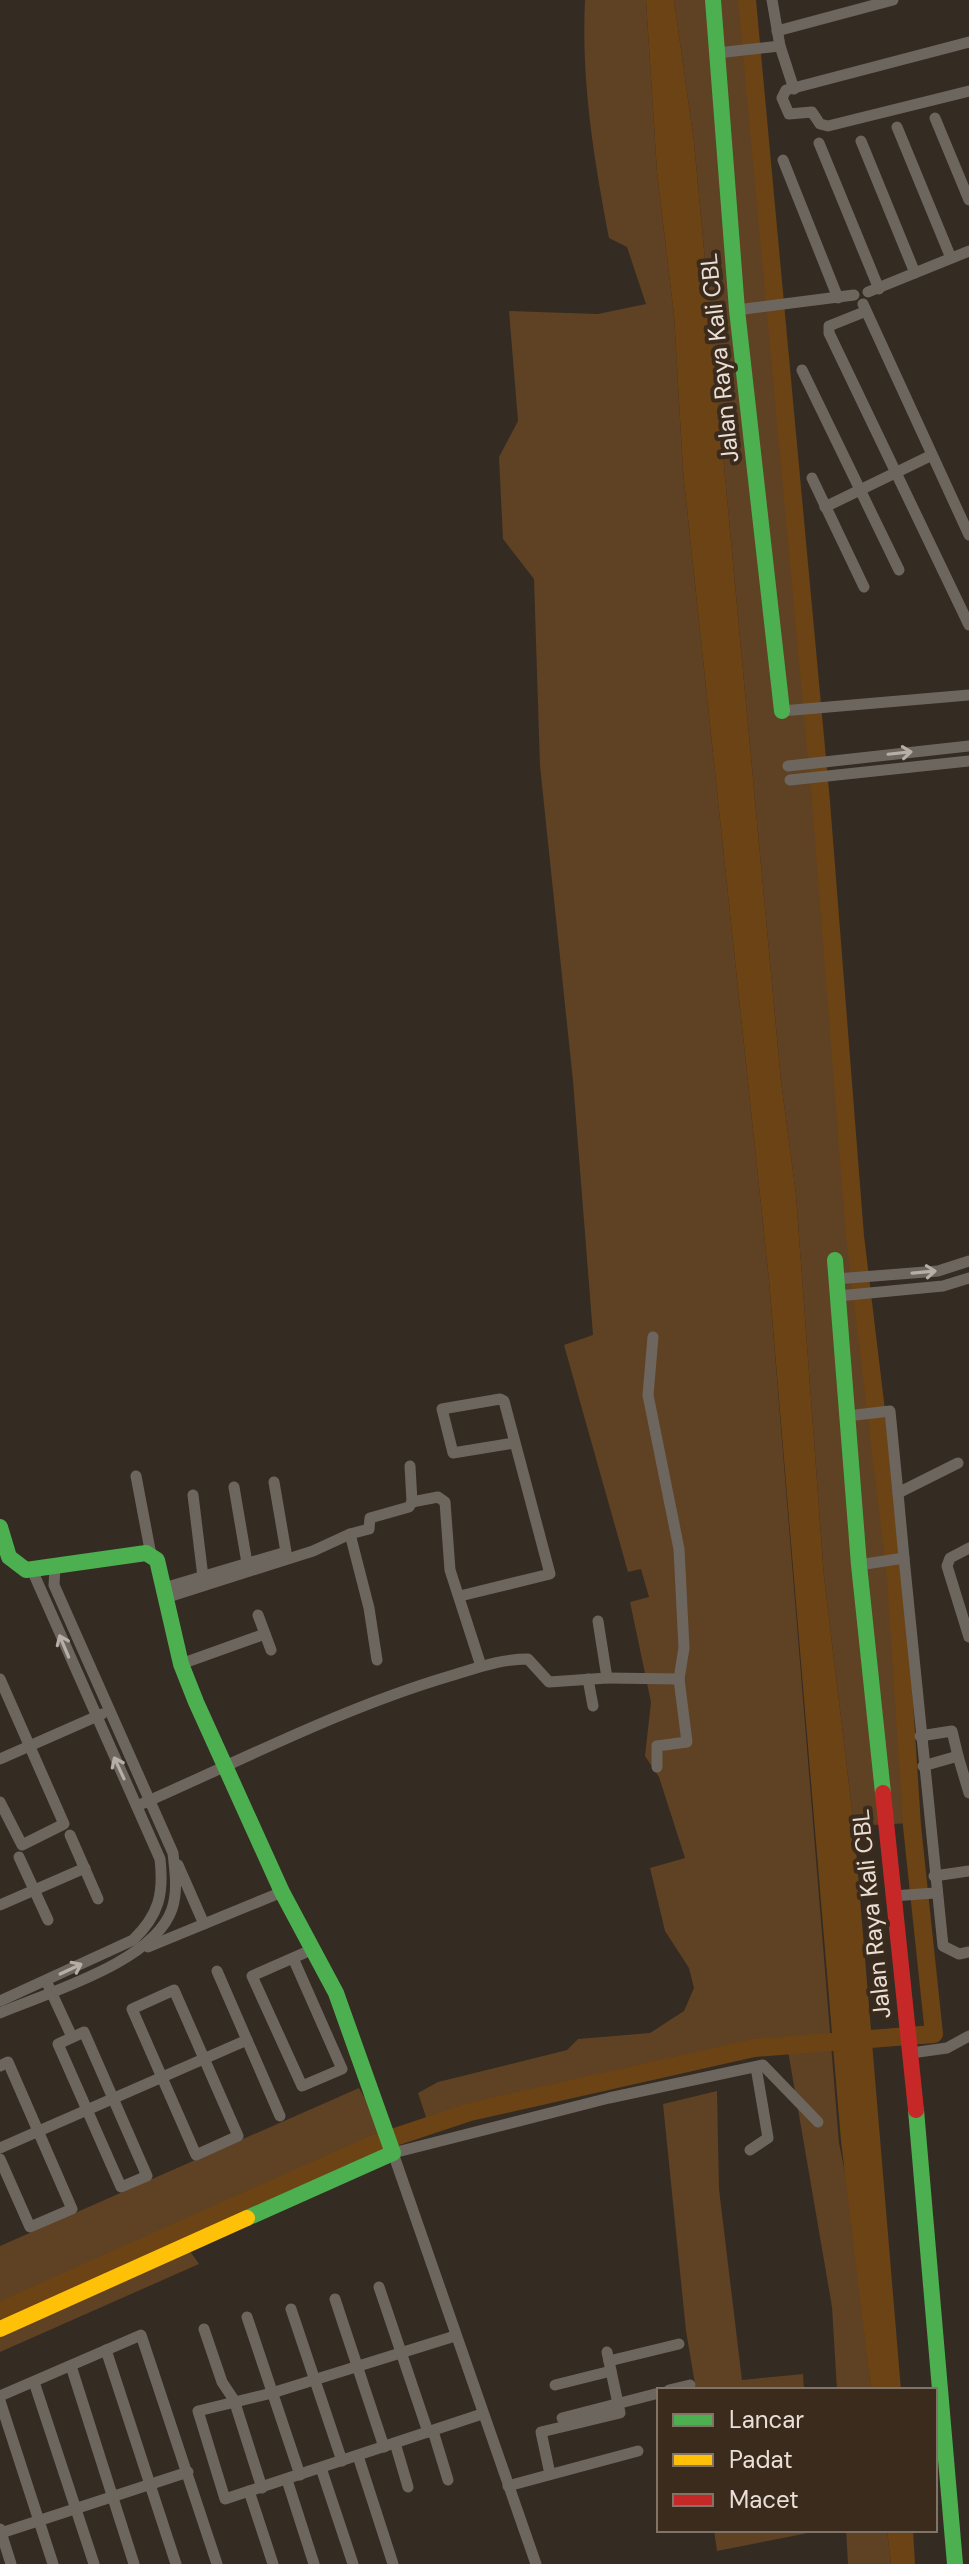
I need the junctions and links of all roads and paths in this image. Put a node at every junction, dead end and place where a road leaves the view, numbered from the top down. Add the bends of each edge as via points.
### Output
1 (713, 0) edge
2 (772, 0) edge
3 (893, 0) edge
4 (777, 31) junction
5 (969, 42) edge
6 (780, 46) junction
7 (717, 53) junction
8 (794, 89) junction
9 (969, 91) edge
10 (935, 118) dead end
11 (897, 127) dead end
12 (861, 141) dead end
13 (819, 143) dead end
14 (783, 160) dead end
15 (969, 200) edge
16 (969, 251) edge
17 (951, 258) junction
18 (915, 273) junction
19 (874, 290) junction
20 (854, 295) junction
21 (838, 298) junction
22 (864, 308) junction
23 (737, 310) junction
24 (802, 370) dead end
25 (930, 456) junction
26 (896, 472) junction
27 (812, 478) dead end
28 (861, 490) junction
29 (825, 507) junction
30 (969, 535) edge
31 (899, 570) dead end
32 (864, 587) dead end
33 (969, 625) edge
34 (969, 695) edge
35 (782, 711) joint
36 (969, 746) edge
37 (969, 761) edge
38 (788, 766) dead end
39 (790, 780) dead end
40 (835, 1260) dead end
41 (969, 1261) edge
42 (969, 1278) edge
43 (837, 1288) junction
44 (653, 1337) dead end
45 (847, 1416) junction
46 (514, 1443) junction
47 (958, 1463) dead end
48 (410, 1466) dead end
49 (136, 1476) dead end
50 (274, 1482) dead end
51 (234, 1487) dead end
52 (898, 1493) junction
53 (193, 1495) dead end
54 (412, 1502) junction
55 (0, 1527) edge
56 (350, 1534) junction
57 (969, 1548) edge
58 (151, 1555) junction
59 (902, 1558) junction
60 (247, 1563) junction
61 (859, 1565) junction
62 (55, 1566) junction
63 (32, 1570) junction
64 (203, 1577) junction
65 (165, 1593) junction
66 (460, 1596) junction
67 (258, 1615) dead end
68 (598, 1621) dead end
69 (265, 1634) junction
70 (969, 1637) edge
71 (271, 1650) dead end
72 (377, 1660) dead end
73 (181, 1664) junction
74 (481, 1666) junction
75 (607, 1678) junction
76 (0, 1679) edge
77 (588, 1679) junction
78 (679, 1679) junction
79 (593, 1706) dead end
80 (108, 1712) junction
81 (95, 1717) junction
82 (920, 1736) junction
83 (30, 1746) junction
84 (958, 1756) junction
85 (0, 1759) edge
86 (923, 1766) junction
87 (657, 1767) dead end
88 (225, 1768) junction
89 (969, 1793) edge
90 (149, 1801) junction
91 (0, 1802) edge
92 (137, 1806) junction
93 (70, 1835) dead end
94 (173, 1853) junction
95 (19, 1857) dead end
96 (85, 1868) junction
97 (969, 1871) edge
98 (934, 1876) junction
99 (34, 1889) junction
100 (282, 1892) junction
101 (933, 1893) junction
102 (892, 1896) junction
103 (98, 1899) dead end
104 (0, 1905) edge
105 (48, 1920) dead end
106 (204, 1924) junction
107 (311, 1950) junction
108 (140, 1951) junction
109 (969, 1952) edge
110 (293, 1958) junction
111 (217, 1971) dead end
112 (48, 1986) junction
113 (1, 1998) edge
114 (0, 2013) edge
115 (969, 2036) edge
116 (72, 2037) junction
117 (247, 2040) junction
118 (917, 2052) junction
119 (204, 2059) junction
120 (0, 2066) edge
121 (756, 2067) junction
122 (162, 2077) junction
123 (113, 2099) junction
124 (87, 2110) junction
125 (280, 2116) dead end
126 (818, 2122) dead end
127 (38, 2131) junction
128 (0, 2148) edge
129 (393, 2150) junction
130 (750, 2150) dead end
131 (0, 2159) edge
132 (379, 2287) dead end
133 (335, 2299) dead end
134 (291, 2309) dead end
135 (247, 2317) dead end
136 (0, 2329) edge
137 (204, 2329) dead end
138 (455, 2336) junction
139 (679, 2344) dead end
140 (106, 2350) junction
141 (400, 2353) junction
142 (609, 2361) junction
143 (71, 2366) junction
144 (358, 2367) junction
145 (316, 2379) junction
146 (34, 2382) junction
147 (555, 2385) dead end
148 (690, 2385) dead end
149 (677, 2388) edge
150 (272, 2393) junction
151 (657, 2393) edge
152 (0, 2399) edge
153 (234, 2400) junction
154 (618, 2403) junction
155 (482, 2414) junction
156 (562, 2418) dead end
157 (430, 2431) junction
158 (389, 2445) junction
159 (638, 2451) dead end
160 (358, 2456) junction
161 (342, 2461) junction
162 (321, 2468) junction
163 (188, 2472) junction
164 (550, 2474) junction
165 (300, 2475) junction
166 (287, 2480) junction
167 (448, 2480) dead end
168 (150, 2484) junction
169 (508, 2486) junction
170 (408, 2487) dead end
171 (262, 2488) junction
172 (249, 2491) junction
173 (111, 2497) junction
174 (76, 2508) junction
175 (39, 2520) junction
176 (1, 2531) edge
177 (11, 2564) edge
178 (53, 2564) edge
179 (94, 2564) edge
180 (134, 2564) edge
181 (176, 2564) edge
182 (217, 2564) edge
183 (273, 2564) edge
184 (314, 2564) edge
185 (353, 2564) edge
186 (393, 2564) edge
187 (536, 2564) edge
188 (955, 2564) edge

1 - 7 main road, Jalan Raya Kali CBL
2 - 4 street
3 - 4 street
4 - 6 street
5 - 8 street
6 - 7 street
6 - 8 street
7 - 23 main road, Jalan Raya Kali CBL
8 - 9 street via 784,91 782,98 788,113 812,112 823,126
10 - 15 street
11 - 17 street
12 - 18 street
13 - 19 street
14 - 21 street
16 - 17 street
17 - 18 street
18 - 19 street
19 - 20 street via 861,288
19 - 22 street
20 - 21 street
20 - 22 street
21 - 23 street
22 - 25 street
22 - 26 street via 828,331
23 - 35 main road, Jalan Raya Kali CBL
24 - 28 street
25 - 26 street
25 - 30 street
26 - 28 street
26 - 33 street
27 - 29 street
28 - 29 street
28 - 31 street
29 - 32 street
34 - 35 street
38 -> 36 street
37 - 39 street
40 - 43 main road, Jalan Raya Kali CBL
43 -> 41 street via 854,1278 938,1271
42 - 43 street via 943,1286 855,1294
43 - 45 main road, Jalan Raya Kali CBL
44 - 78 street via 648,1395 679,1549 684,1648
45 - 52 street via 890,1411
45 - 61 main road, Jalan Raya Kali CBL
46 - 46 street via 502,1399 442,1409 453,1453
46 - 66 street via 550,1574
47 - 52 street
48 - 54 street
49 - 58 street
50 - 60 street via 286,1552
51 - 60 street
52 - 59 street
53 - 64 street
54 - 56 street via 369,1518 366,1531
54 - 66 street via 438,1497 445,1502 450,1570
55 - 63 main road via 12,1562
56 - 65 street via 313,1551
56 - 72 street
57 - 70 street via 950,1558 947,1566
58 - 62 main road
58 - 65 main road via 159,1564
59 - 61 street
59 - 82 street
60 - 64 street
61 - 102 main road, Jalan Raya Kali CBL
62 - 63 main road
62 - 80 street via 54,1585
81 -> 63 street
64 - 65 street
65 - 73 main road
66 - 74 street
67 - 69 street
68 - 75 street
69 - 71 street
69 - 73 street
73 - 88 main road
74 - 77 street via 528,1659 549,1682
74 - 88 street via 383,1697
75 - 77 street
75 - 78 street
76 - 83 street
77 - 79 street
78 - 87 street via 687,1742 657,1746
80 - 81 street
80 - 90 street
81 - 83 street
92 -> 81 street
82 - 84 street via 952,1731
82 - 86 street
83 - 85 street
83 - 91 street via 64,1824 22,1845
84 - 86 street
84 - 89 street
86 - 98 street
88 - 90 street
88 - 100 main road
90 - 92 street
90 - 94 street
112 -> 92 street via 133,1940 160,1904 160,1859
93 - 96 street
94 - 106 street
94 - 108 street via 172,1909
95 - 99 street
96 - 99 street
96 - 103 street
97 - 98 street
98 - 101 street
99 - 104 street
99 - 105 street
100 - 106 street
100 - 107 main road
101 - 102 street
101 - 109 street via 943,1946 959,1954
102 - 118 main road, Jalan Raya Kali CBL
106 - 108 street
107 - 110 street
107 - 129 main road via 336,1993
108 - 112 street
110 - 110 street via 342,2069 302,2086 252,1976
111 - 117 street
112 - 113 street
112 - 114 street
112 - 116 street
115 - 118 street via 947,2048
116 - 123 street via 84,2032
116 - 124 street via 58,2044
117 - 119 street
117 - 125 street
118 - 188 main road, Jalan Raya Kali CBL
119 - 122 street
119 - 122 street via 174,1990 132,2009
119 - 122 street via 238,2136 196,2155
120 - 127 street via 8,2062
121 - 126 street via 763,2065
121 - 129 street
121 - 130 street via 768,2138
122 - 123 street
123 - 124 street
123 - 124 street via 147,2176 121,2187
124 - 127 street
127 - 128 street
127 - 131 street via 72,2209 30,2227
129 - 136 main road
129 - 138 street
132 - 141 street
133 - 144 street
134 - 145 street
135 - 150 street
137 - 153 street via 222,2382
138 - 141 street
138 - 155 street
139 - 142 street
140 - 143 street
140 - 163 street via 141,2335
140 - 168 street
141 - 144 street
141 - 157 street
142 - 147 street
142 - 154 street
143 - 146 street
143 - 173 street
144 - 145 street
144 - 158 street
145 - 150 street
145 - 161 street
146 - 152 street
146 - 174 street
148 - 149 street
150 - 153 street
150 - 165 street
151 - 154 street
152 - 175 street
153 - 171 street
153 - 172 street via 198,2411 225,2499
154 - 156 street
154 - 164 street via 620,2413 541,2432
155 - 157 street
155 - 169 street
157 - 158 street
157 - 167 street
158 - 160 street
158 - 170 street
159 - 164 street
160 - 161 street
160 - 186 street
161 - 162 street
162 - 165 street
162 - 185 street
163 - 168 street
163 - 182 street
164 - 169 street
165 - 166 street
166 - 171 street
166 - 184 street
168 - 173 street
168 - 181 street
169 - 187 street
171 - 172 street
172 - 183 street
173 - 174 street
173 - 180 street
174 - 175 street
174 - 179 street
175 - 176 street
175 - 178 street
176 - 177 street

